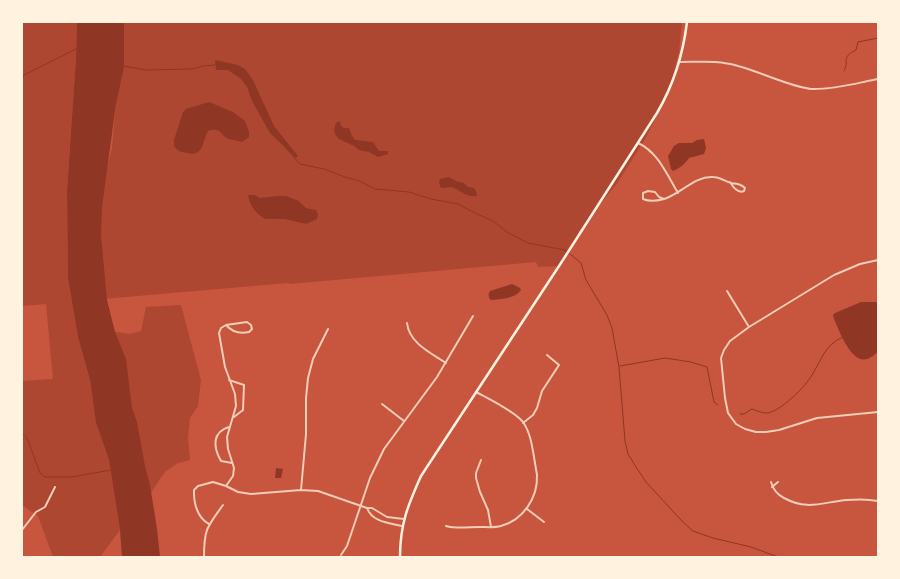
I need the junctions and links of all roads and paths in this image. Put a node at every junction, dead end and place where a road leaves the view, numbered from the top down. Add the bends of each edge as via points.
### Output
1 (687, 22) edge
2 (680, 62) junction
3 (878, 79) edge
4 (638, 143) junction
5 (730, 182) junction
6 (678, 193) junction
7 (664, 199) junction
8 (878, 260) edge
9 (727, 290) dead end
10 (473, 316) dead end
11 (407, 323) dead end
12 (226, 324) junction
13 (749, 327) junction
14 (328, 329) dead end
15 (547, 355) dead end
16 (446, 363) junction
17 (229, 380) junction
18 (475, 392) junction
19 (382, 404) dead end
20 (878, 412) edge
21 (232, 417) junction
22 (404, 421) junction
23 (523, 422) junction
24 (229, 427) junction
25 (481, 460) dead end
26 (232, 463) junction
27 (771, 482) dead end
28 (778, 482) dead end
29 (226, 486) junction
30 (55, 487) dead end
31 (772, 487) junction
32 (301, 490) junction
33 (878, 501) edge
34 (223, 505) dead end
35 (361, 506) junction
36 (367, 508) junction
37 (526, 509) junction
38 (404, 519) junction
39 (544, 522) dead end
40 (209, 524) junction
41 (402, 526) junction
42 (446, 526) dead end
43 (491, 527) junction
44 (22, 530) edge
45 (341, 555) dead end
46 (204, 557) edge
47 (400, 557) edge

1 - 2 main road
2 - 3 street via 736,65 810,88
2 - 4 main road via 664,101
4 - 6 street via 654,154
4 - 18 main road
5 - 5 street via 743,186 744,191 738,191
5 - 6 street via 721,178 705,177
6 - 7 street
7 - 7 street via 655,192 643,193 643,199 648,201
8 - 13 street via 860,264 834,275
9 - 13 street
10 - 16 street
11 - 16 street via 421,347
12 - 12 street via 248,322 252,329 240,333
12 - 17 street via 219,333
13 - 20 street via 730,341 722,358 728,413 740,426 756,432 766,432 818,418
14 - 32 street via 313,359 308,378
15 - 23 street via 560,365 542,391 533,415
16 - 22 street
17 - 21 street via 235,394 236,406
17 - 21 street via 244,385 243,410
18 - 23 street
18 - 38 main road via 421,476
19 - 22 street
21 - 24 street
22 - 35 street via 378,459
23 - 37 street via 531,440 537,476 533,497
24 - 26 street via 227,443
24 - 26 street via 218,432 216,452 221,461
25 - 43 street via 476,478 488,510
26 - 29 street via 233,476
27 - 31 street
28 - 31 street
29 - 32 street via 238,492 251,494
29 - 40 street via 208,482 194,490 198,514
30 - 44 street via 45,507 36,512
31 - 33 street via 782,497 802,505 813,506 848,500
32 - 35 street via 324,493
34 - 40 street
35 - 36 street
35 - 45 street via 347,546
36 - 38 street
36 - 41 street via 378,520
37 - 39 street
37 - 43 street via 511,522
38 - 41 main road
40 - 46 street via 205,532
41 - 47 main road
42 - 43 street

